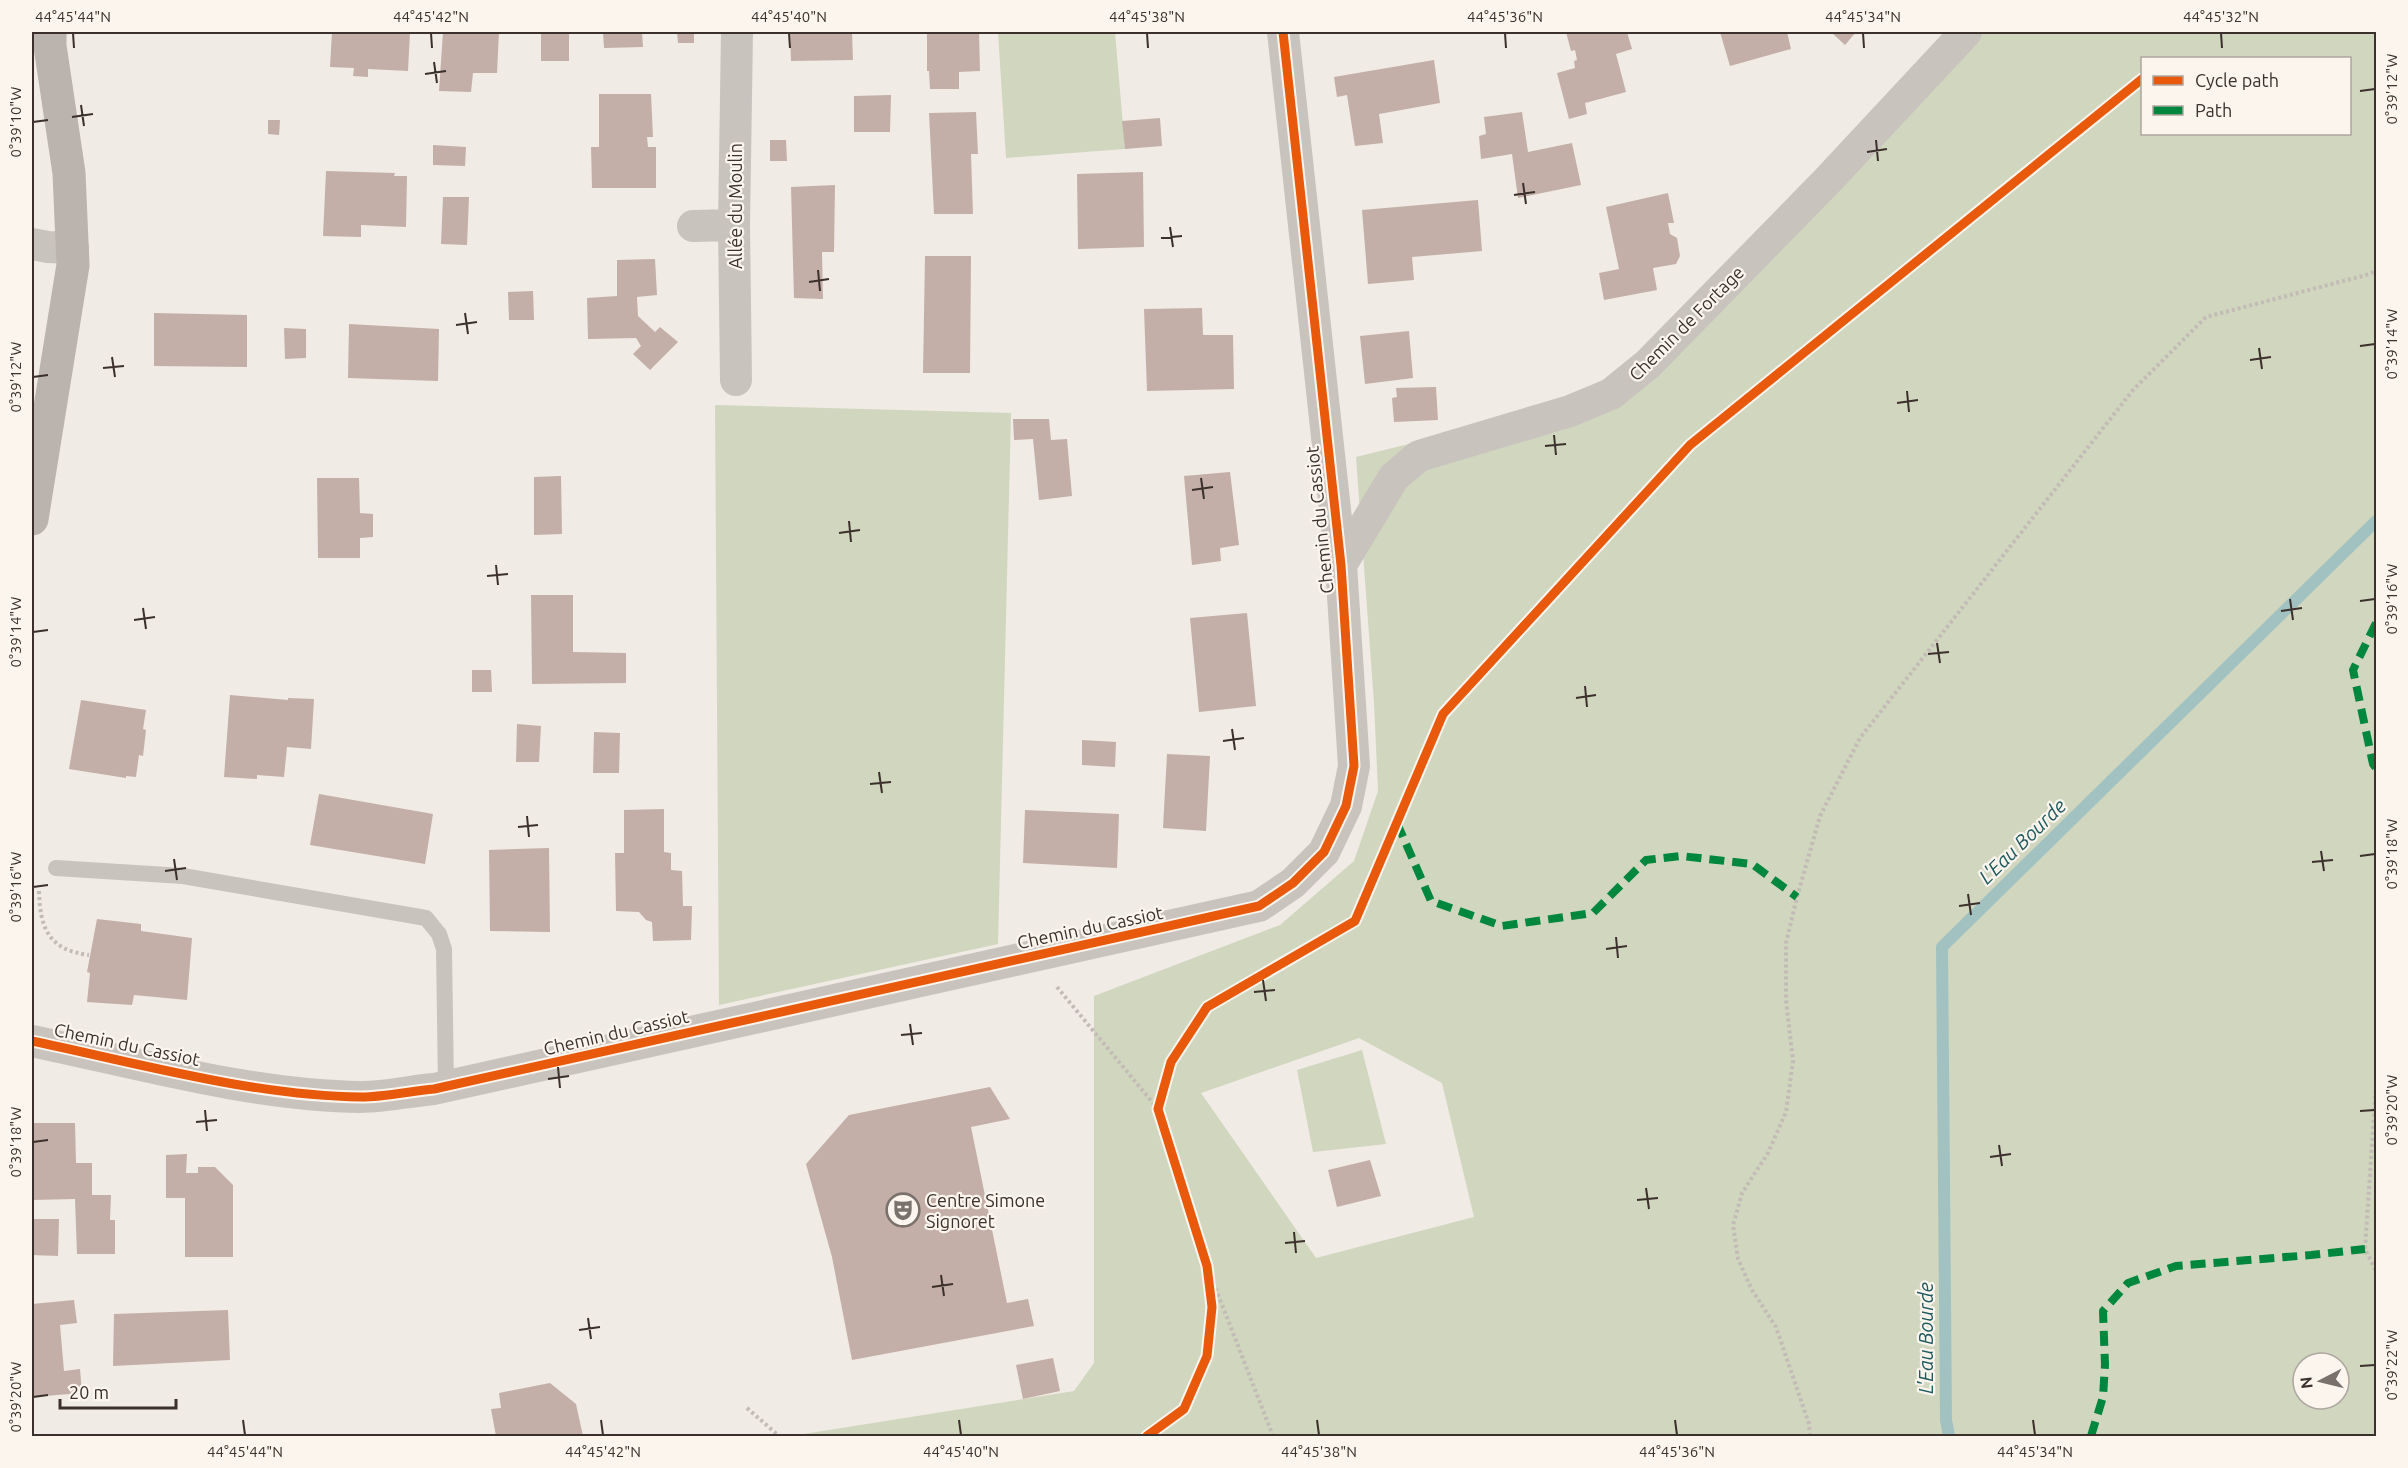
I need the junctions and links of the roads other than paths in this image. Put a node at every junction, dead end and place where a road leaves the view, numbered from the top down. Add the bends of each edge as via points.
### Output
1 (737, 32) edge
2 (1283, 32) edge
3 (1965, 32) edge
4 (48, 36) edge
5 (734, 225) junction
6 (693, 226) dead end
7 (32, 244) edge
8 (73, 248) junction
9 (736, 380) dead end
10 (32, 519) edge
11 (1341, 565) junction
12 (56, 868) dead end
13 (32, 1041) edge
14 (446, 1086) junction

1 - 5 street, Allée du Moulin
2 - 11 street, Chemin du Cassiot
3 - 11 street, Chemin de Fortage via 1828,180 1648,364 1611,394 1570,411 1419,456 1394,477
4 - 8 street via 69,172
5 - 6 street
5 - 9 street, Allée du Moulin
7 - 8 street
8 - 10 street via 70,289
11 - 14 street, Chemin du Cassiot via 1354,766 1346,806 1324,852 1293,883 1259,906
12 - 14 lane via 183,876 426,918 439,934 444,949
13 - 14 street, Chemin du Cassiot via 310,1094 364,1097

